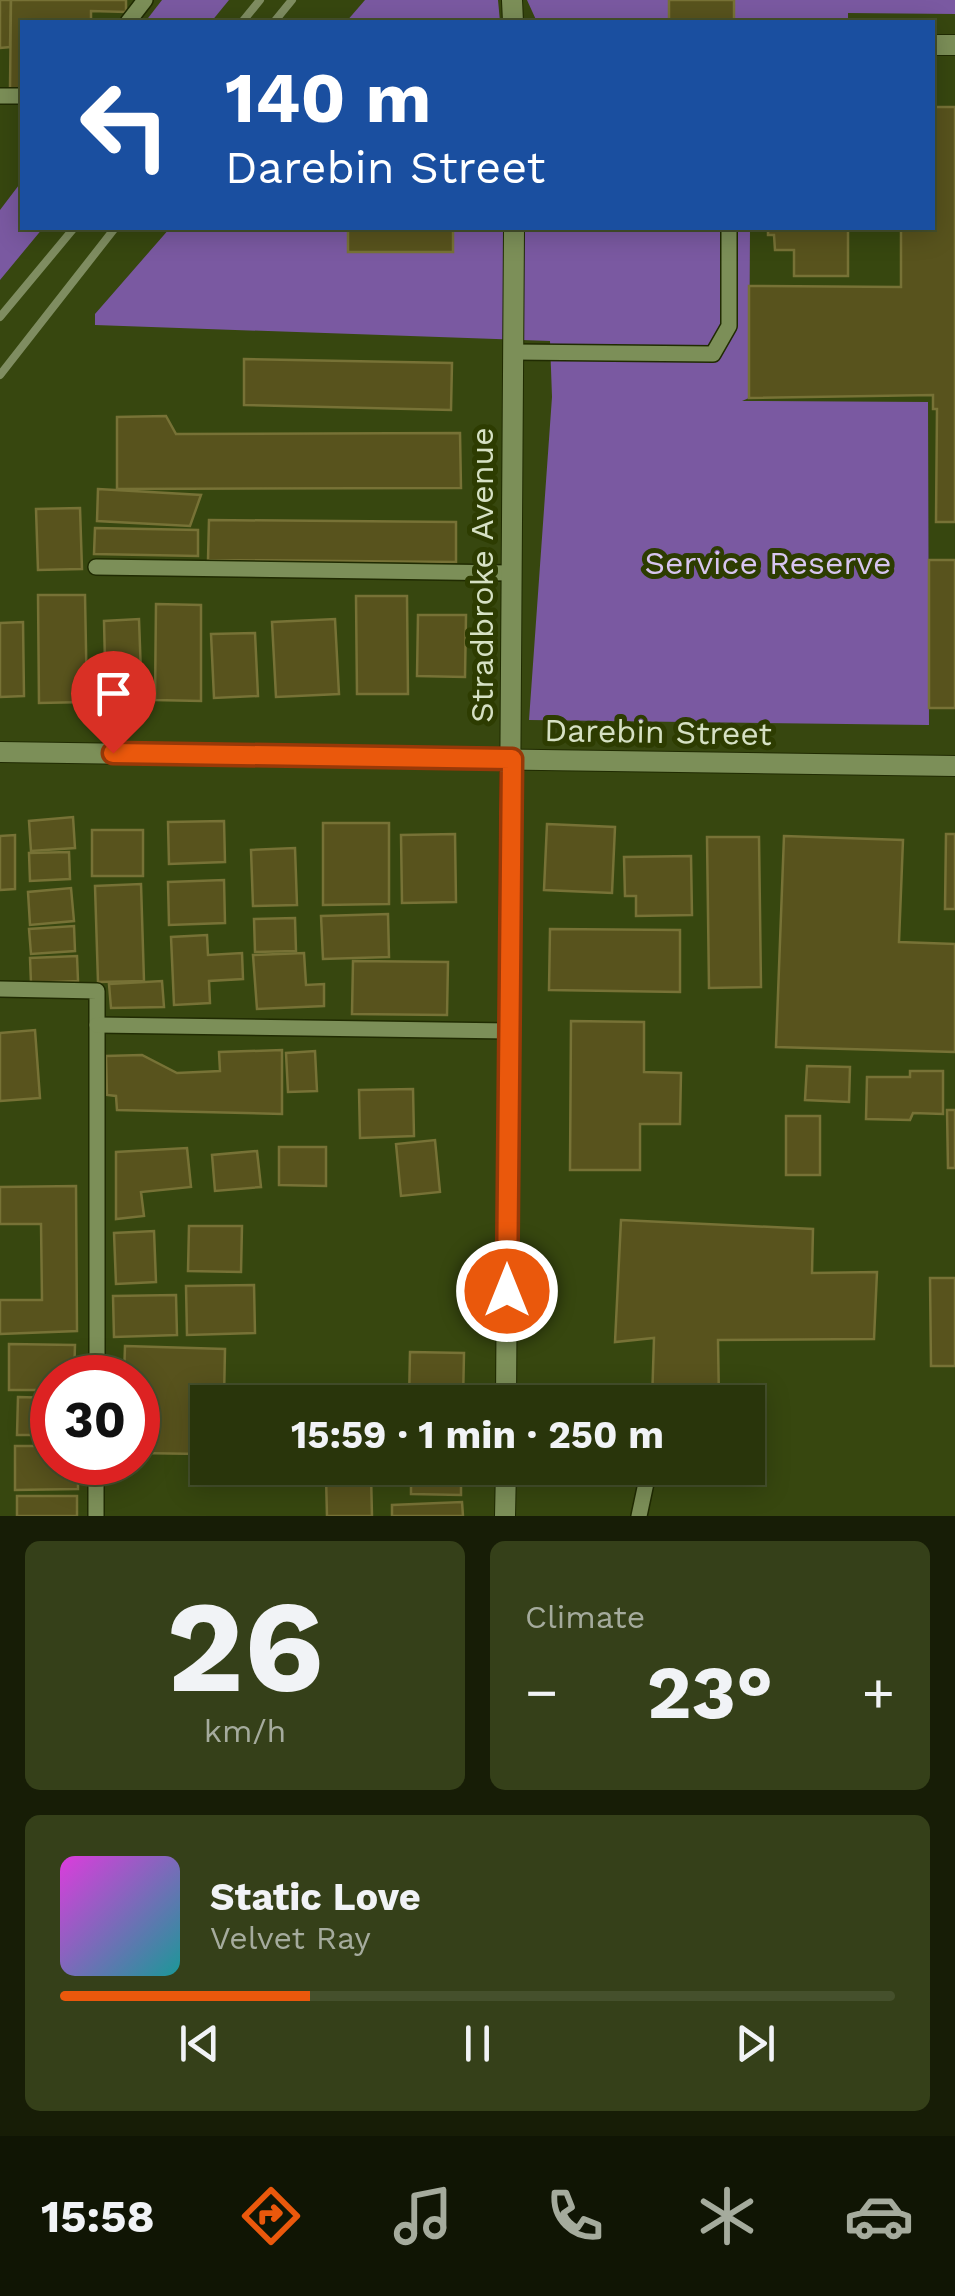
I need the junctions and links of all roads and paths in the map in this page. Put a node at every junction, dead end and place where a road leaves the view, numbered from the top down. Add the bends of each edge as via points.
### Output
1 (146, 0) edge
2 (130, 20) edge
3 (514, 230) edge
4 (729, 230) edge
5 (513, 352) junction
6 (96, 567) dead end
7 (512, 573) junction
8 (0, 752) edge
9 (512, 759) junction
10 (955, 766) edge
11 (0, 990) edge
12 (98, 1025) junction
13 (510, 1031) junction
14 (96, 1355) edge
15 (506, 1385) edge
16 (96, 1485) edge
17 (506, 1485) edge
18 (646, 1485) edge
19 (96, 1516) edge
20 (505, 1516) edge
21 (639, 1516) edge

1 - 2 lane
3 - 5 street, Stradbroke Avenue
4 - 5 lane via 730,326 713,354
5 - 7 street, Stradbroke Avenue
6 - 7 lane
7 - 9 street, Stradbroke Avenue
8 - 9 street, Darebin Street
9 - 10 street, Darebin Street
9 - 13 street, Stradbroke Avenue
11 - 12 lane via 97,991
12 - 13 lane
12 - 14 lane
13 - 15 street, Stradbroke Avenue
16 - 19 lane
17 - 20 street
18 - 21 lane

